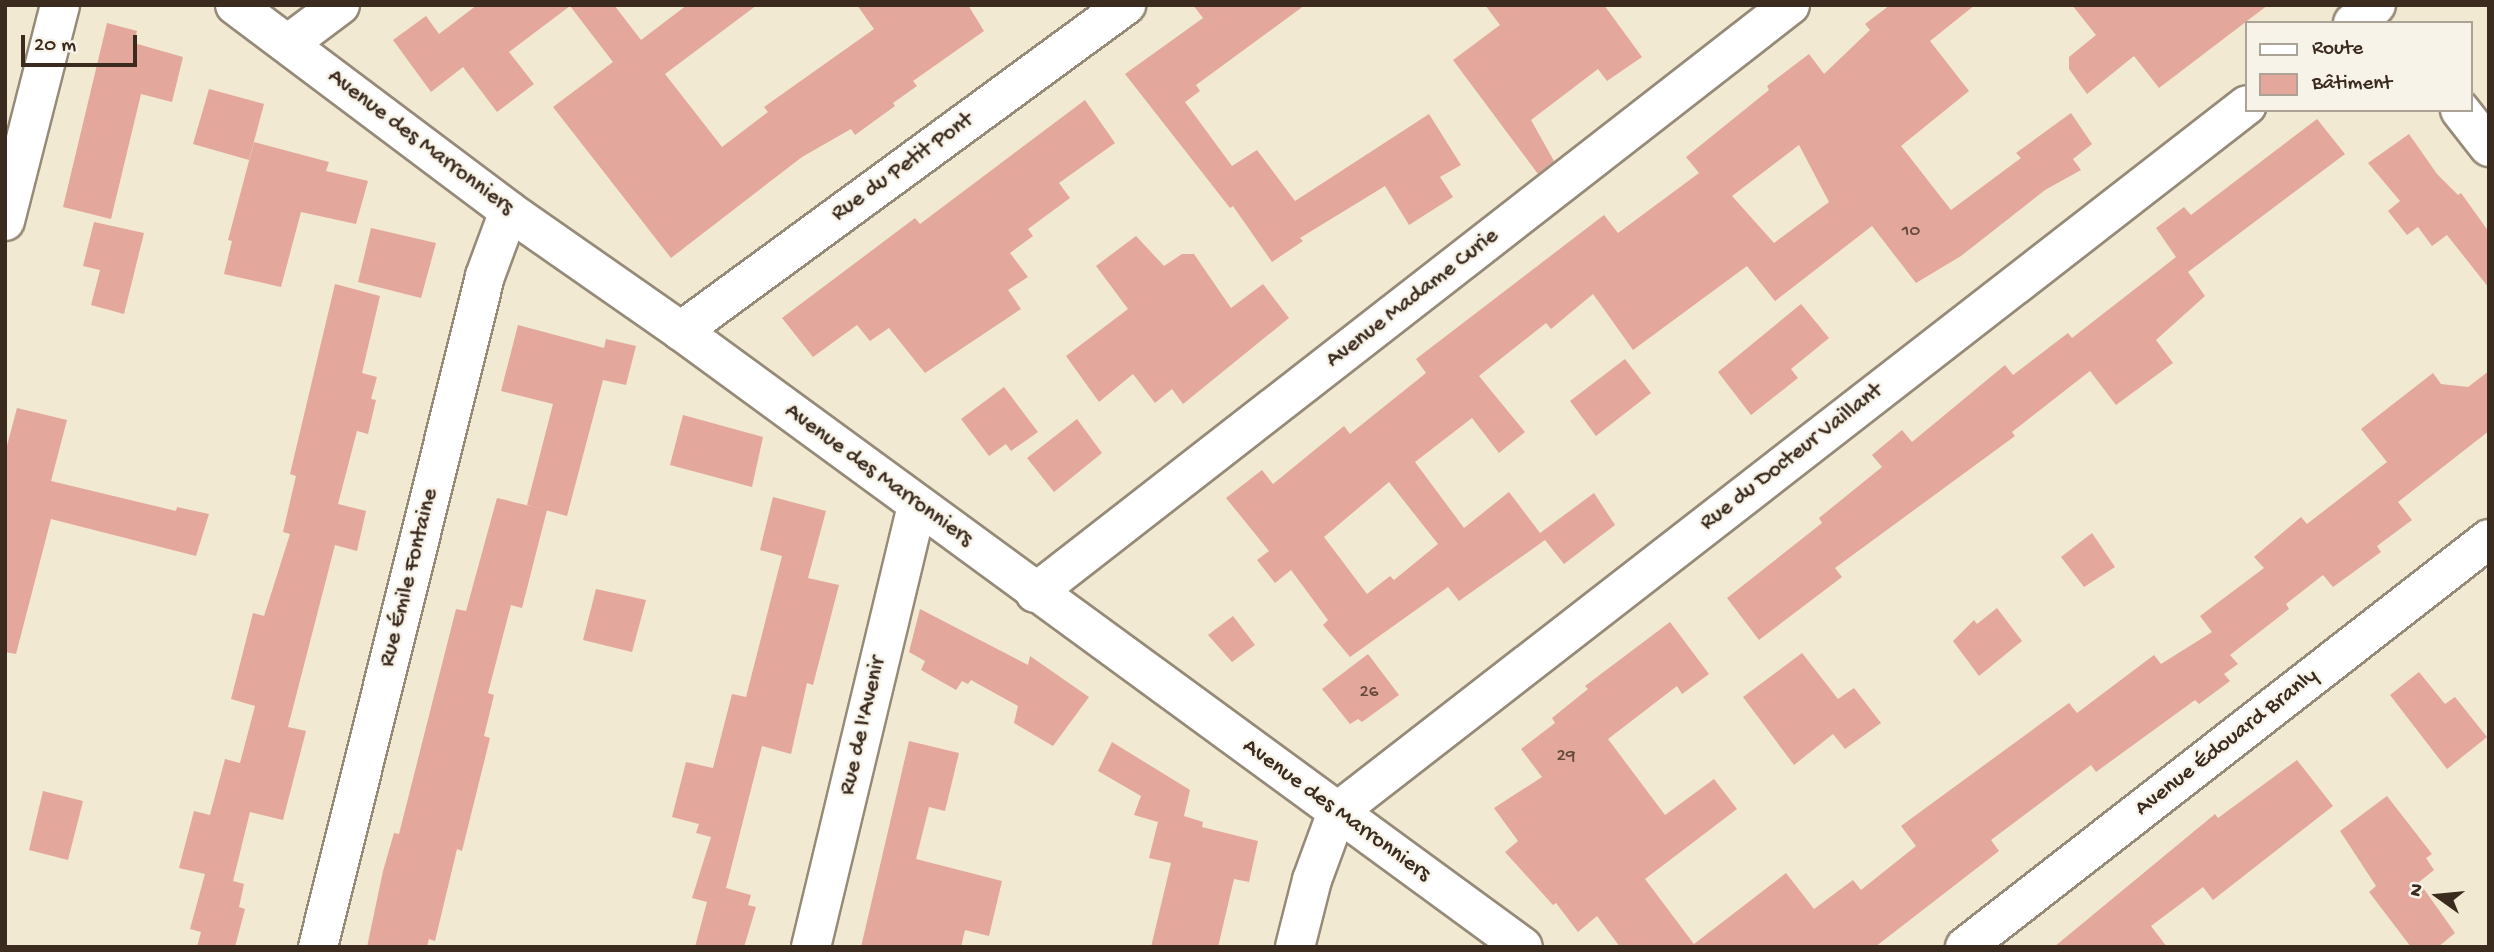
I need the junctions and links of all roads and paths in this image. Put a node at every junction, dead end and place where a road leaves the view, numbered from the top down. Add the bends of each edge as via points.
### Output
1 (60, 5) edge
2 (234, 5) edge
3 (340, 5) edge
4 (1126, 5) edge
5 (1790, 5) edge
6 (2377, 5) edge
7 (2356, 21) edge
8 (2390, 21) edge
9 (288, 44) junction
10 (2246, 106) edge
11 (2462, 112) edge
12 (2489, 147) edge
13 (509, 211) junction
14 (5, 221) edge
15 (681, 331) junction
16 (917, 505) junction
17 (2489, 539) edge
18 (1035, 593) junction
19 (1337, 812) junction
20 (318, 947) edge
21 (811, 947) edge
22 (1295, 947) edge
23 (1522, 947) edge
24 (1965, 947) edge

1 - 14 street
2 - 9 street, Avenue des Marronniers
3 - 9 street
4 - 15 street, Rue du Petit Pont
5 - 18 street, Avenue Madame Curie
6 - 7 street
6 - 8 street
9 - 13 street, Avenue des Marronniers
10 - 19 street, Rue du Docteur Vaillant
11 - 12 street
13 - 15 street, Avenue des Marronniers
13 - 20 street, Rue Émile Fontaine via 485,276
15 - 16 street, Avenue des Marronniers
16 - 18 street, Avenue des Marronniers
16 - 21 street, Rue de l'Avenir
17 - 24 street, Avenue Édouard Branly
18 - 19 street, Avenue des Marronniers
19 - 22 street via 1312,880
19 - 23 street, Avenue des Marronniers

